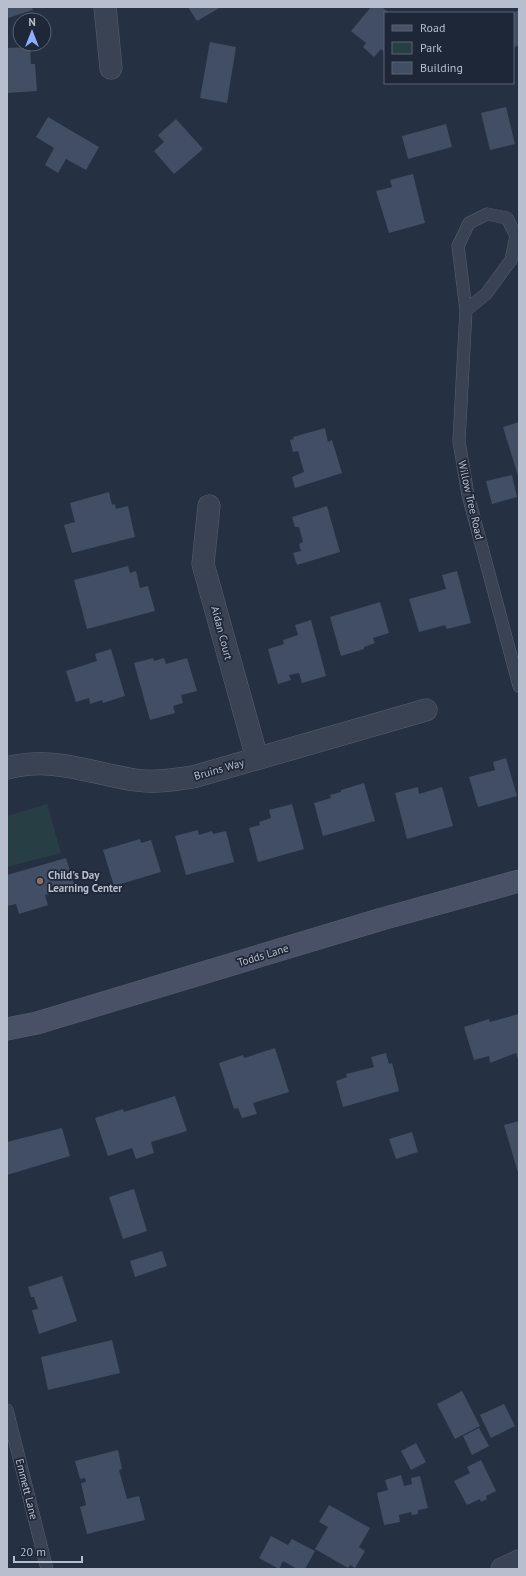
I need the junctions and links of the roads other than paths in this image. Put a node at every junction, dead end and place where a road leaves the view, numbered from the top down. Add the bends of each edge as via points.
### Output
1 (105, 7) edge
2 (111, 68) dead end
3 (466, 310) junction
4 (209, 506) dead end
5 (519, 686) edge
6 (426, 710) dead end
7 (257, 758) junction
8 (7, 768) edge
9 (519, 881) edge
10 (7, 1029) edge
11 (7, 1410) edge
12 (519, 1561) edge
13 (47, 1569) edge
14 (502, 1569) edge

1 - 2 street
3 - 3 lane, Willow Tree Road via 486,294 511,260 516,236 507,218 487,214 469,223 458,246
3 - 5 lane, Willow Tree Road via 459,441 468,495
4 - 7 street, Aidan Court via 203,564
6 - 7 street, Bruins Way
7 - 8 street, Bruins Way via 193,777 162,782 136,780 58,764 34,763
9 - 10 main road, Todds Lane via 374,921 37,1023
11 - 13 lane, Emmett Lane
12 - 14 street

